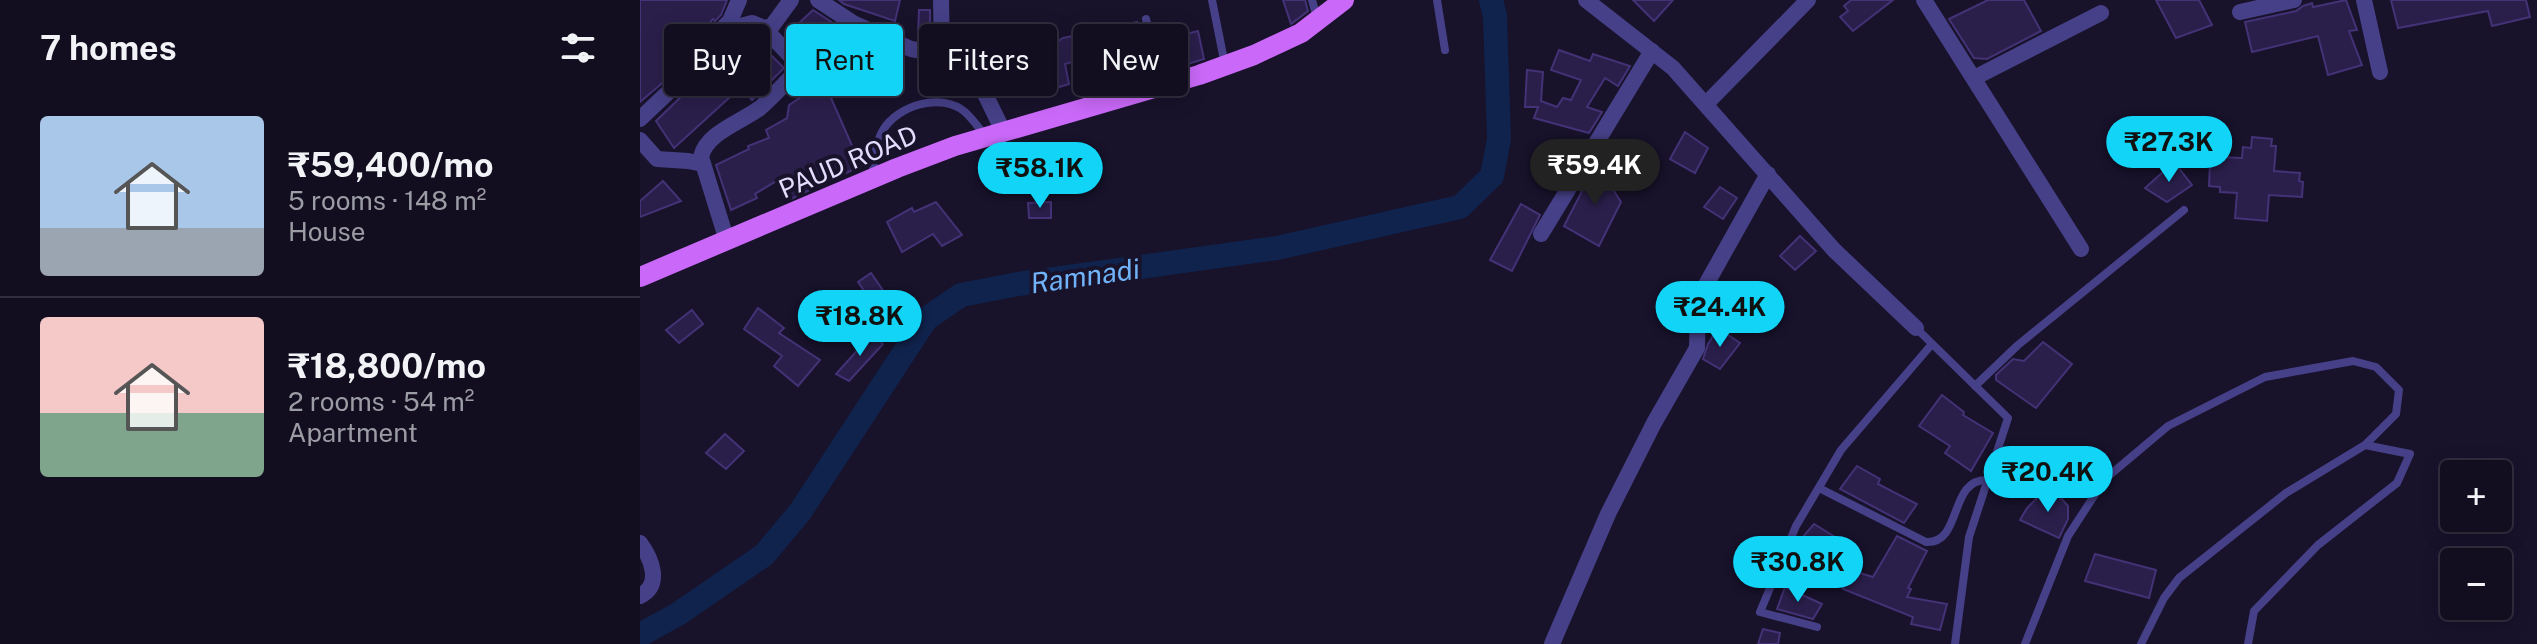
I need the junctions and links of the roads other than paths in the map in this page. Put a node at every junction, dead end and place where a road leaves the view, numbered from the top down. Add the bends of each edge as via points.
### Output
1 (739, 0) edge
2 (791, 0) edge
3 (941, 0) edge
4 (1212, 0) edge
5 (1312, 0) edge
6 (1344, 0) edge
7 (1437, 0) edge
8 (1586, 0) edge
9 (1808, 0) edge
10 (1924, 0) edge
11 (2294, 0) edge
12 (2364, 0) edge
13 (824, 2) edge
14 (2240, 12) dead end
15 (2101, 13) dead end
16 (1146, 19) dead end
17 (1318, 21) junction
18 (941, 24) edge
19 (1147, 24) edge
20 (770, 26) edge
21 (770, 34) edge
22 (919, 50) edge
23 (1445, 50) dead end
24 (1652, 51) junction
25 (1225, 65) junction
26 (2380, 72) dead end
27 (1188, 77) edge
28 (1974, 78) junction
29 (664, 96) edge
30 (981, 96) edge
31 (1126, 96) edge
32 (1706, 104) junction
33 (640, 105) edge
34 (640, 119) edge
35 (994, 134) junction
36 (640, 140) edge
37 (703, 164) junction
38 (1768, 174) junction
39 (871, 179) junction
40 (2184, 210) dead end
41 (1541, 234) dead end
42 (727, 241) junction
43 (2081, 249) dead end
44 (640, 277) edge
45 (1916, 328) joint
46 (1932, 344) junction
47 (1975, 386) junction
48 (2365, 445) junction
49 (1988, 480) junction
50 (1819, 488) junction
51 (640, 543) edge
52 (640, 596) edge
53 (1817, 627) dead end
54 (1552, 644) edge
55 (1955, 644) edge
56 (2025, 644) edge
57 (2141, 644) edge
58 (2248, 644) edge

1 - 33 street via 730,21
2 - 20 street
3 - 18 street
4 - 25 lane
5 - 17 lane
6 - 17 main road, PAUD ROAD
7 - 23 lane
8 - 24 street
9 - 32 street
10 - 28 street
11 - 14 street
12 - 26 street
13 - 22 street via 853,23
15 - 28 street
16 - 19 lane
17 - 25 main road, PAUD ROAD
21 - 37 street via 794,57 797,71 763,105 713,139 702,150
24 - 32 street
24 - 41 street
25 - 27 main road, PAUD ROAD
28 - 43 street
29 - 34 street
30 - 35 street
31 - 35 main road, PAUD ROAD
32 - 38 street
35 - 39 main road, PAUD ROAD
35 - 39 lane via 951,104 927,102 901,112 883,129
36 - 37 street via 657,159
37 - 42 street
38 - 45 street via 1834,250
38 - 54 street via 1703,290 1697,348 1608,514
39 - 42 main road, PAUD ROAD
40 - 47 lane
42 - 44 main road, PAUD ROAD
45 - 46 lane
46 - 47 lane
46 - 50 lane via 1841,450
47 - 49 lane via 2008,418
48 - 56 lane via 2396,414 2399,390 2376,367 2353,361 2265,377 2168,426 2105,479 2068,536
48 - 57 lane via 2286,493 2179,578
48 - 58 lane via 2410,454 2397,483 2318,545 2254,611
49 - 50 lane via 1978,479 1967,487 1945,534 1932,543
49 - 55 lane via 1969,537
50 - 53 lane via 1796,526 1760,612
51 - 52 street via 654,570 653,582

